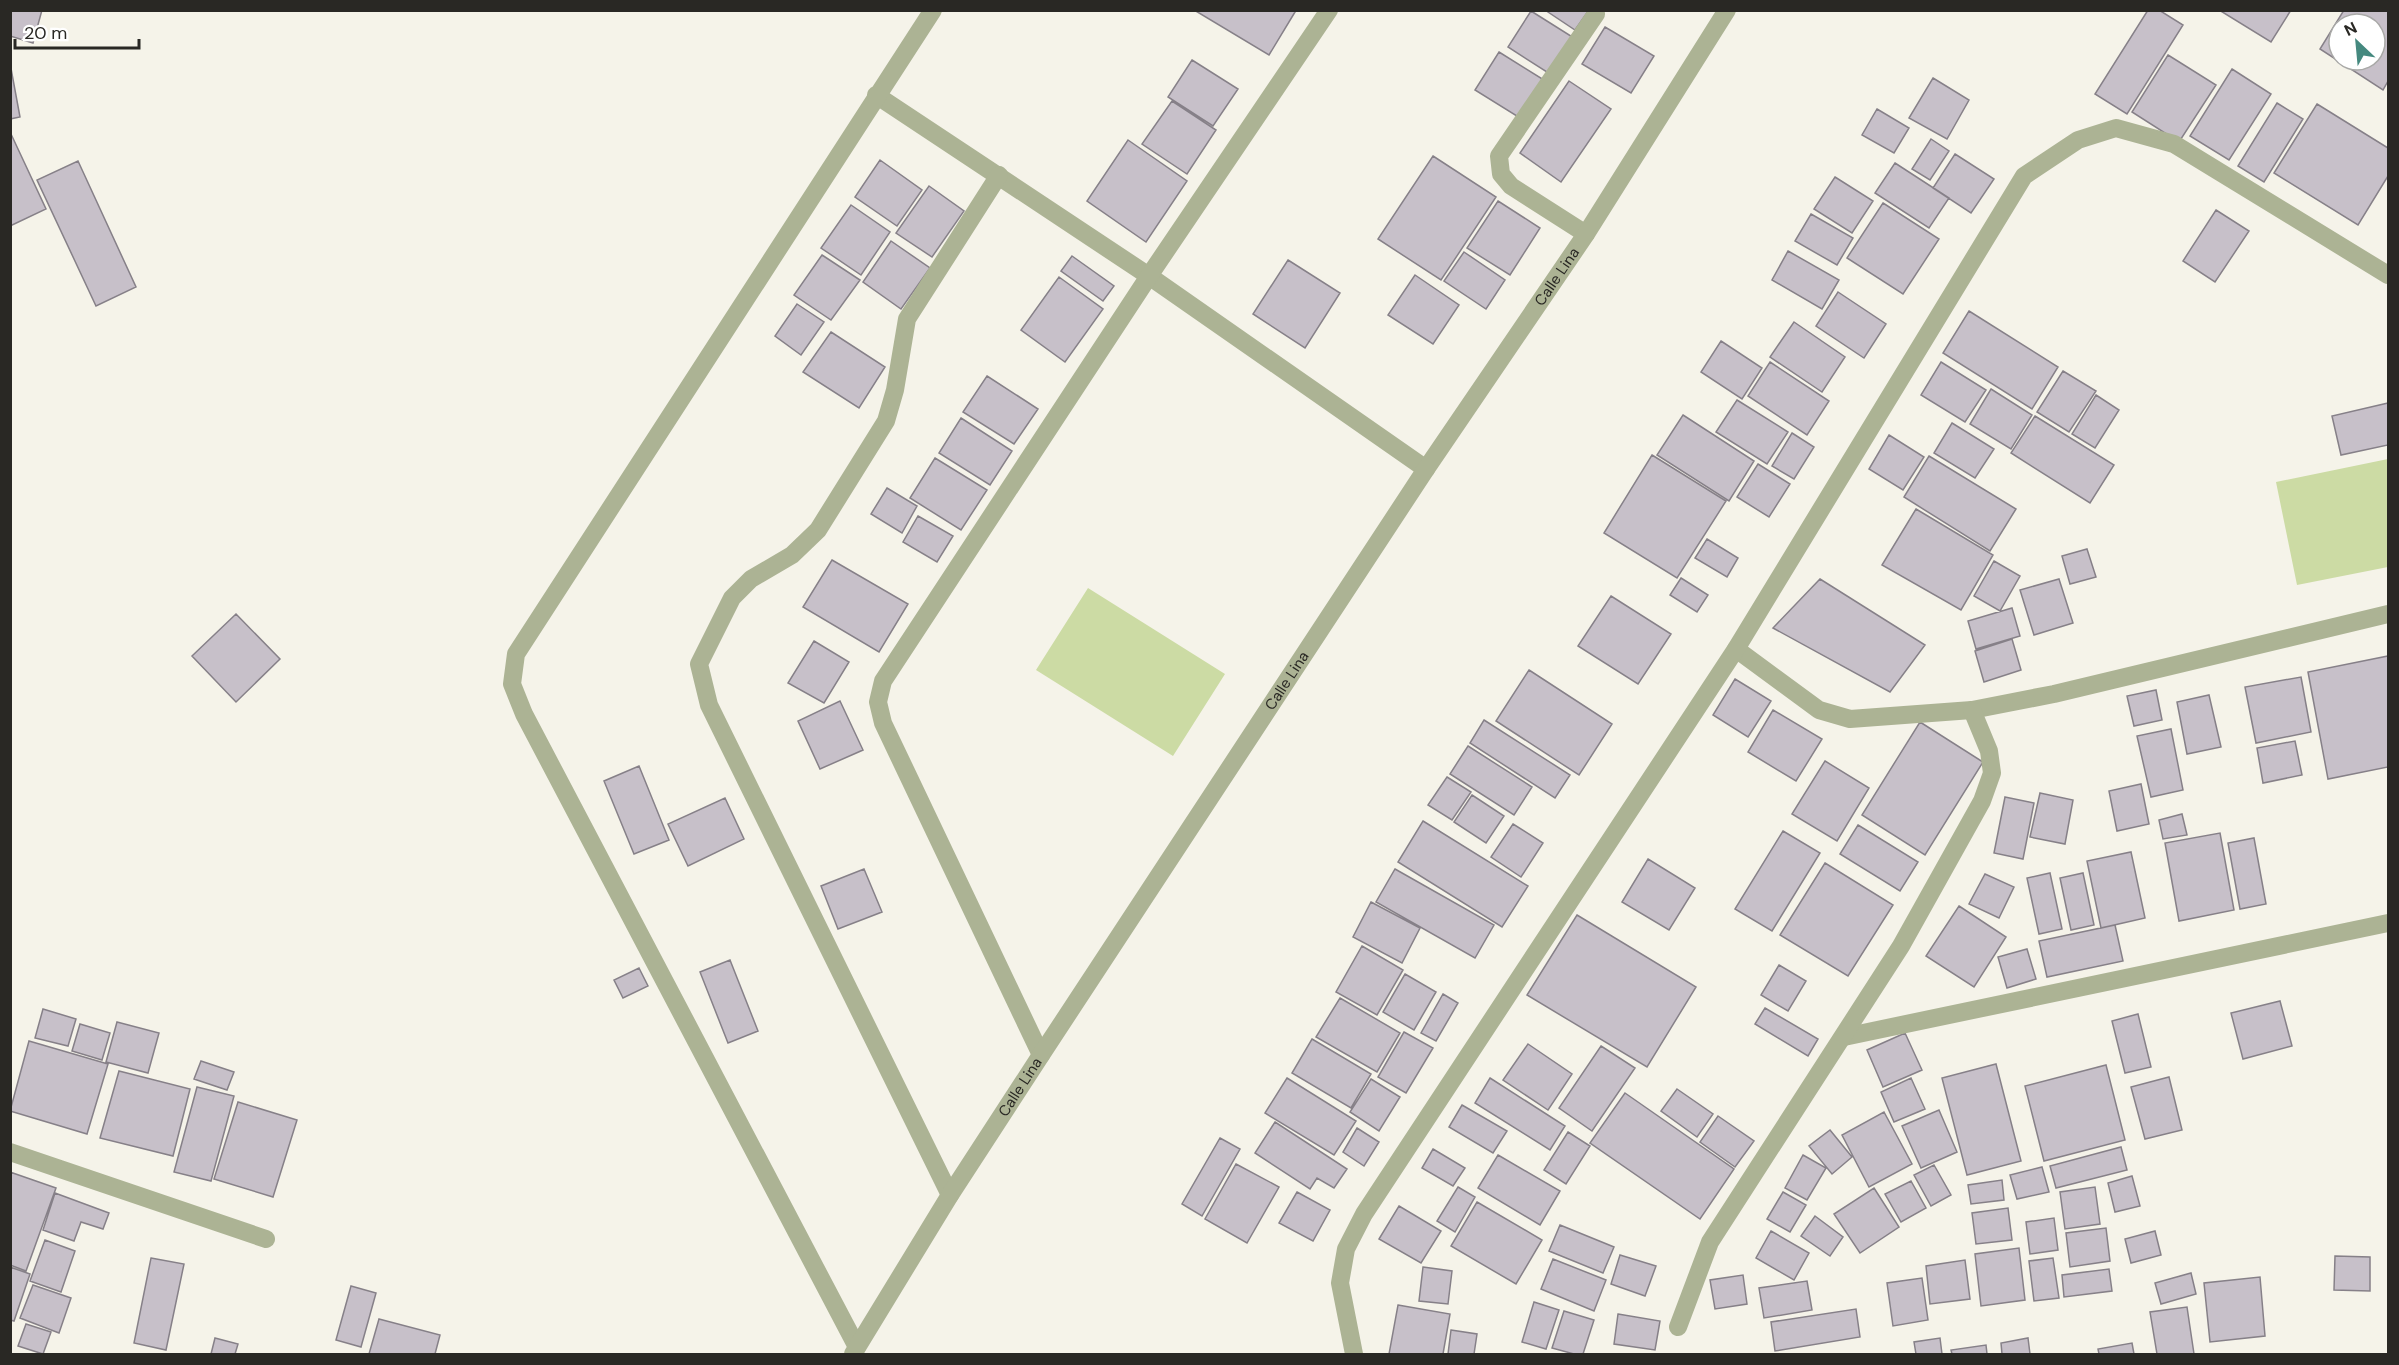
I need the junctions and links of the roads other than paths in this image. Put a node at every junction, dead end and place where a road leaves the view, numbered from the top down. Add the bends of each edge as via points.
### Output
1 (933, 10) edge
2 (1329, 10) edge
3 (1727, 10) edge
4 (1596, 14) dead end
5 (876, 95) junction
6 (999, 175) junction
7 (1586, 234) junction
8 (2388, 275) edge
9 (1149, 276) junction
10 (1426, 469) junction
11 (2388, 614) edge
12 (1736, 649) junction
13 (1972, 710) junction
14 (2388, 923) edge
15 (1844, 1037) junction
16 (1041, 1056) junction
17 (10, 1152) edge
18 (950, 1195) junction
19 (266, 1239) dead end
20 (1678, 1327) dead end
21 (855, 1351) edge
22 (1354, 1354) edge

1 - 5 street
2 - 9 street
3 - 7 street, Calle Lina
4 - 7 street via 1499,156 1501,174 1511,186
5 - 6 street
5 - 21 street via 516,654 512,684 524,714
6 - 9 street
6 - 18 street via 908,319 886,421 818,530 792,555 751,579 732,598 699,664 709,705
7 - 10 street, Calle Lina
8 - 12 street via 2174,144 2116,128 2078,140 2024,176
9 - 10 street
9 - 16 street via 884,681 878,702 883,723
10 - 16 street, Calle Lina
11 - 13 street
12 - 13 street via 1818,710 1850,719
12 - 22 street via 1364,1214 1346,1249 1340,1283
13 - 15 street via 1989,751 1992,774 1982,801
14 - 15 street
15 - 20 street via 1710,1242
16 - 18 street, Calle Lina
17 - 19 street
18 - 21 street, Calle Lina

